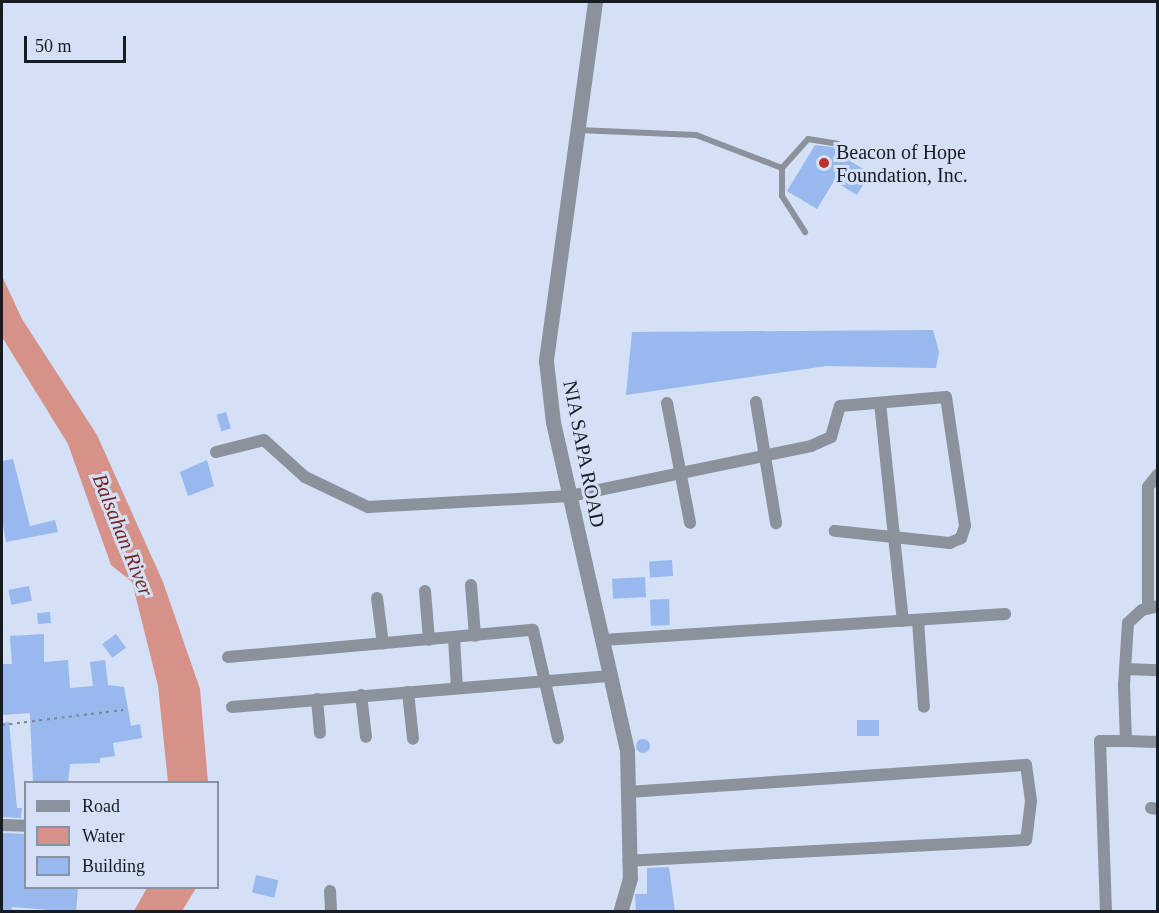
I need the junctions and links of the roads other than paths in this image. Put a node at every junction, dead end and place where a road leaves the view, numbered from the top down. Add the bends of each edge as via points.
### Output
1 (595, 2) edge
2 (577, 130) junction
3 (838, 144) dead end
4 (782, 168) junction
5 (805, 232) dead end
6 (756, 402) dead end
7 (667, 403) dead end
8 (880, 403) junction
9 (216, 452) dead end
10 (766, 454) junction
11 (679, 474) junction
12 (1158, 474) edge
13 (570, 496) junction
14 (690, 523) dead end
15 (776, 523) dead end
16 (835, 531) dead end
17 (893, 537) junction
18 (471, 585) dead end
19 (425, 591) dead end
20 (377, 598) dead end
21 (1153, 606) edge
22 (1005, 614) dead end
23 (918, 620) junction
24 (903, 621) junction
25 (475, 636) junction
26 (454, 638) junction
27 (429, 640) junction
28 (603, 640) junction
29 (383, 644) junction
30 (228, 657) dead end
31 (1125, 669) junction
32 (1158, 670) edge
33 (611, 676) junction
34 (544, 681) junction
35 (457, 688) junction
36 (408, 692) junction
37 (362, 696) junction
38 (317, 699) junction
39 (232, 707) dead end
40 (924, 708) dead end
41 (320, 733) dead end
42 (366, 736) dead end
43 (558, 738) dead end
44 (412, 739) dead end
45 (1126, 741) junction
46 (1158, 742) edge
47 (628, 792) junction
48 (2, 825) edge
49 (24, 826) edge
50 (630, 861) junction
51 (330, 891) dead end
52 (331, 912) edge
53 (620, 912) edge
54 (1106, 912) edge

1 - 2 street, NIA SAPA ROAD
2 - 4 lane via 696,135
2 - 13 street, NIA SAPA ROAD via 546,361 553,422
3 - 4 lane via 808,139
4 - 5 lane via 782,196
6 - 10 street
7 - 11 street
8 - 10 street via 840,406 831,437 811,446
8 - 17 street
8 - 17 street via 946,397 965,526 956,542
9 - 13 street via 264,440 305,477 368,507
10 - 11 street
10 - 15 street
11 - 13 street
11 - 14 street
12 - 21 street via 1148,487
13 - 28 street, NIA SAPA ROAD
16 - 17 street
17 - 24 street
18 - 25 street
19 - 27 street
20 - 29 street
21 - 31 street via 1128,623
22 - 23 street
23 - 24 street
23 - 40 street
24 - 28 street
25 - 26 street
25 - 34 street via 533,630
26 - 27 street
26 - 35 street
27 - 29 street
28 - 33 street, NIA SAPA ROAD
29 - 30 street
31 - 32 street
31 - 45 street
33 - 34 street
33 - 47 street, NIA SAPA ROAD via 627,750
34 - 35 street
34 - 43 street
35 - 36 street
36 - 37 street
36 - 44 street
37 - 38 street
37 - 42 street
38 - 39 street
38 - 41 street
45 - 46 street
45 - 54 street via 1100,741
47 - 50 street, NIA SAPA ROAD
47 - 50 street via 1026,765 1031,801 1026,840
48 - 49 street
50 - 53 street, NIA SAPA ROAD via 630,878
51 - 52 street

